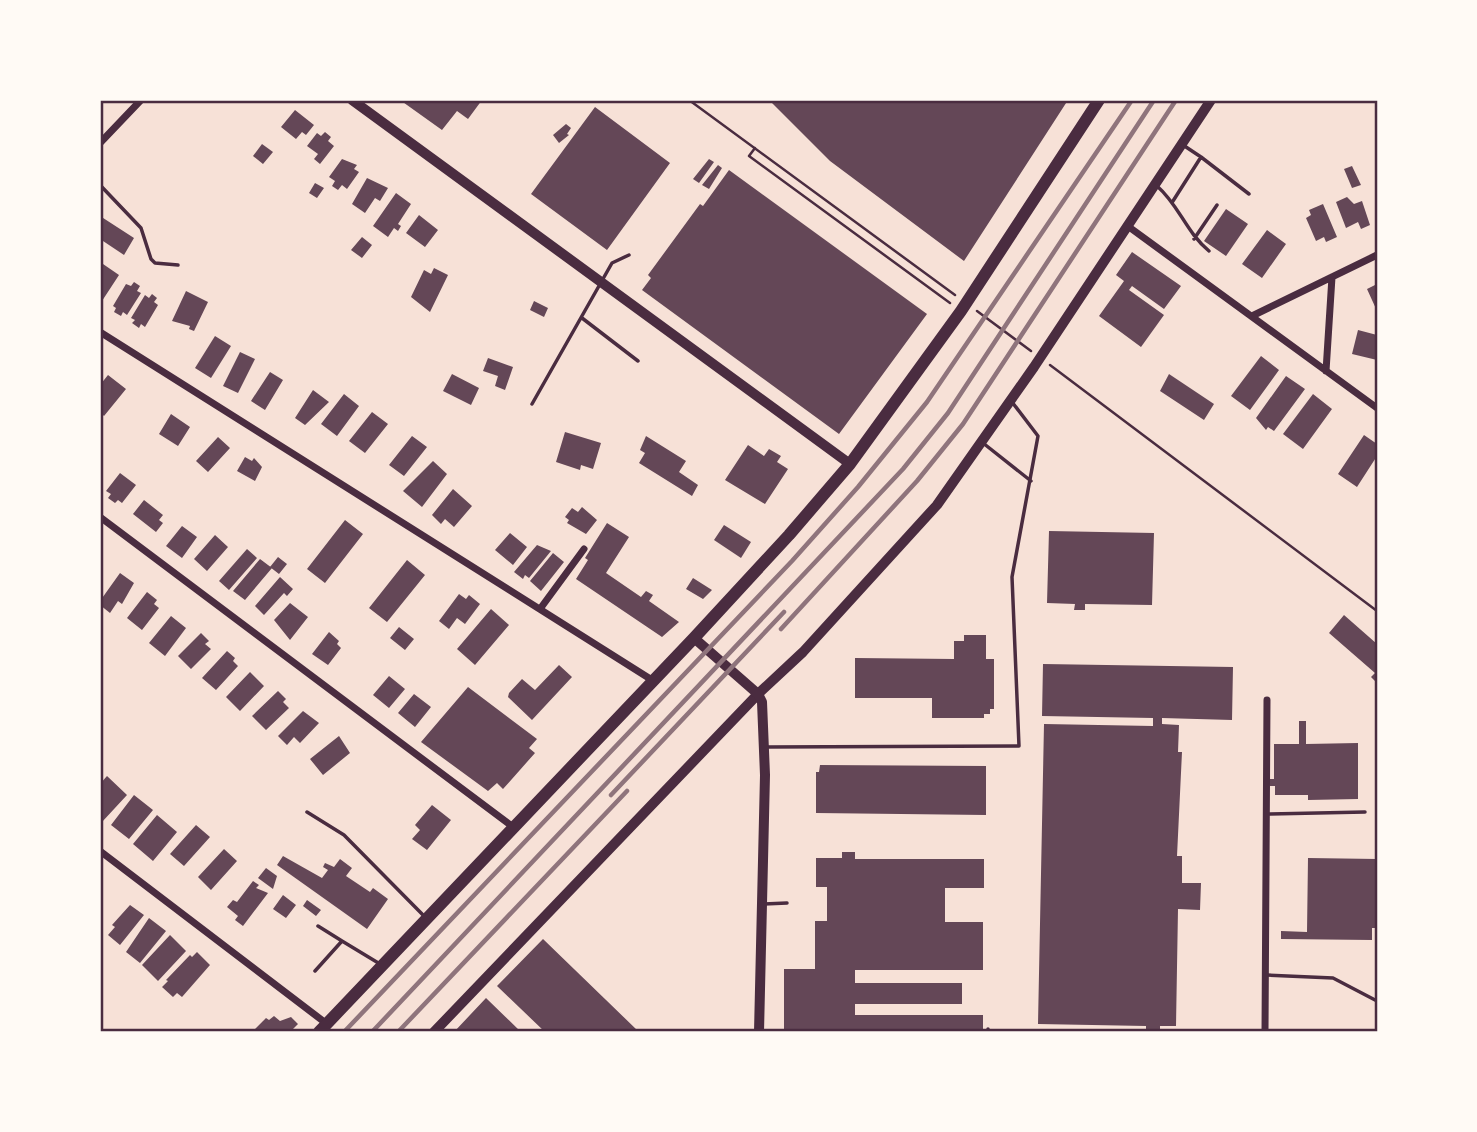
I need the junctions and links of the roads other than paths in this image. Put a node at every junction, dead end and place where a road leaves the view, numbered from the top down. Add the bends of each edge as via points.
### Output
1 (141, 100) edge
2 (352, 100) edge
3 (1099, 100) edge
4 (1211, 100) edge
5 (100, 143) edge
6 (1182, 144) junction
7 (1201, 158) junction
8 (1156, 184) junction
9 (100, 186) edge
10 (1249, 194) dead end
11 (1173, 201) junction
12 (1217, 205) dead end
13 (1129, 227) junction
14 (1194, 239) junction
15 (1209, 251) dead end
16 (1377, 255) edge
17 (629, 256) dead end
18 (178, 265) dead end
19 (1332, 277) junction
20 (602, 282) junction
21 (1252, 316) junction
22 (582, 318) junction
23 (100, 332) edge
24 (638, 361) dead end
25 (1326, 371) junction
26 (1011, 400) junction
27 (532, 404) dead end
28 (1377, 408) edge
29 (982, 442) junction
30 (850, 464) junction
31 (1031, 481) junction
32 (100, 517) edge
33 (584, 549) dead end
34 (540, 608) junction
35 (694, 638) junction
36 (652, 680) junction
37 (758, 694) junction
38 (1267, 700) dead end
39 (764, 747) junction
40 (307, 812) dead end
41 (1365, 812) dead end
42 (1266, 814) junction
43 (513, 827) junction
44 (100, 851) edge
45 (787, 903) dead end
46 (762, 904) junction
47 (427, 918) junction
48 (318, 926) dead end
49 (342, 941) junction
50 (382, 965) junction
51 (315, 971) dead end
52 (1265, 975) junction
53 (1377, 1001) edge
54 (323, 1028) edge
55 (434, 1032) edge
56 (759, 1032) edge
57 (1265, 1032) edge

1 - 5 street
2 - 20 street
3 - 30 main road via 961,311
4 - 6 street
6 - 7 lane
6 - 8 street
7 - 10 lane
7 - 11 lane
8 - 11 lane
8 - 13 street
9 - 18 lane via 141,229 151,259
11 - 14 lane
12 - 14 lane
13 - 21 street
13 - 26 street
14 - 15 lane
16 - 19 street
17 - 20 lane via 612,263
19 - 21 street
19 - 25 street
20 - 22 lane
20 - 30 street
21 - 25 street
22 - 24 lane
22 - 27 lane
23 - 34 street
25 - 28 street
26 - 29 street
26 - 31 lane via 1038,436
29 - 31 lane
29 - 37 street via 937,505 803,652
30 - 35 main road
31 - 39 lane via 1013,577 1019,746
32 - 43 street
33 - 34 street
34 - 36 street
35 - 36 main road
35 - 37 main road
36 - 43 main road
37 - 39 main road
37 - 55 street
38 - 42 street
39 - 46 main road
40 - 47 lane via 344,835
41 - 42 lane
42 - 52 street
43 - 47 main road
44 - 54 street
45 - 46 lane
46 - 56 main road
47 - 50 main road
48 - 49 lane
49 - 50 lane
49 - 51 lane
50 - 54 main road
52 - 53 lane via 1333,978
52 - 57 street

